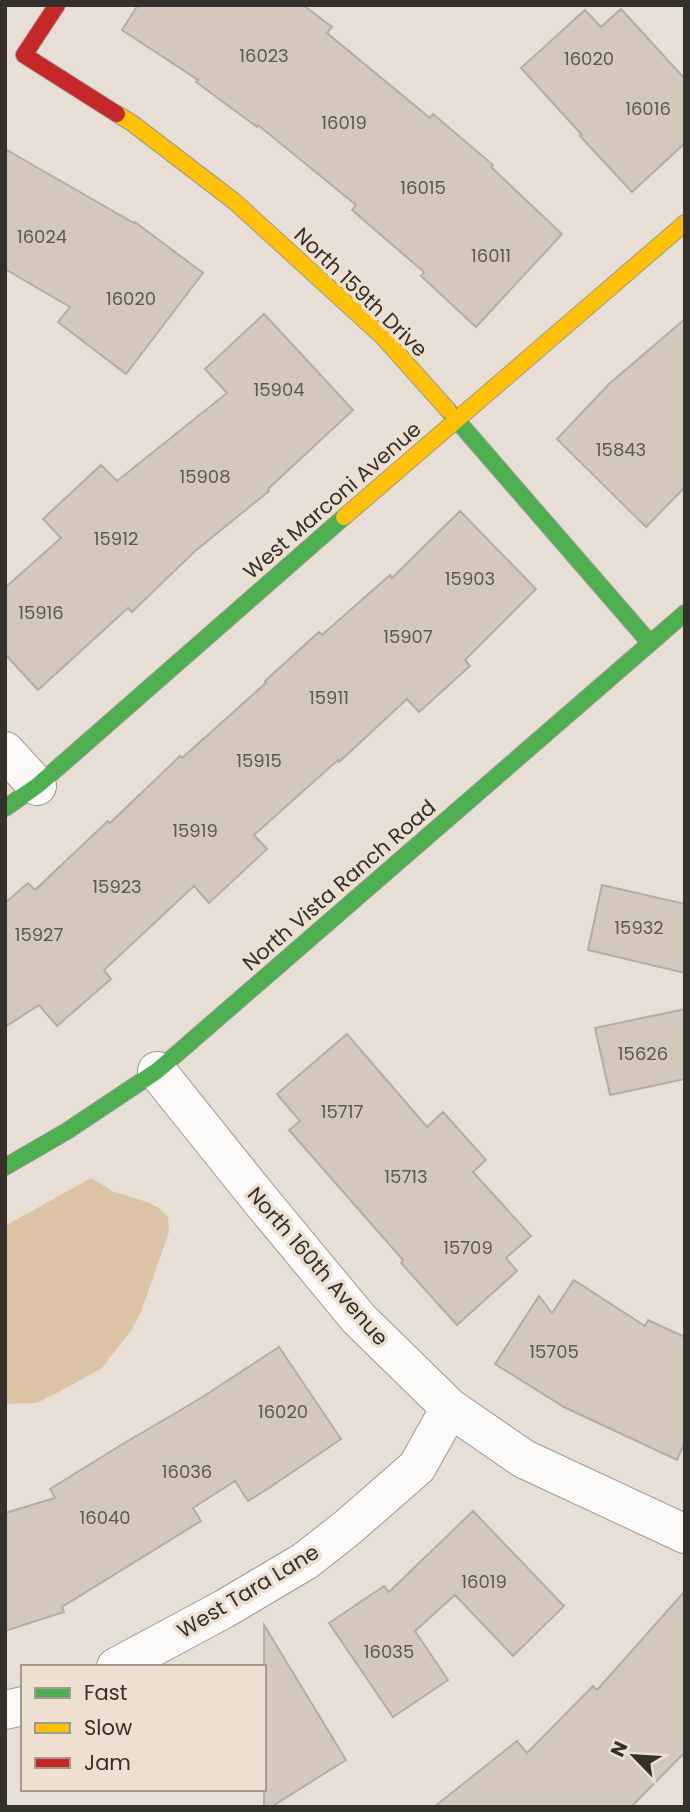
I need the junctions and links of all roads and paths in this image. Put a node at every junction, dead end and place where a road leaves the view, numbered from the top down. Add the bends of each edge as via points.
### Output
1 (57, 5) edge
2 (685, 223) edge
3 (456, 419) junction
4 (685, 613) edge
5 (650, 643) junction
6 (5, 751) edge
7 (37, 786) junction
8 (5, 808) edge
9 (157, 1071) junction
10 (5, 1167) edge
11 (450, 1408) junction
12 (685, 1534) edge
13 (120, 1665) edge

1 - 3 street, North 159th Drive via 24,55 132,122 235,202 382,336
2 - 3 street, West Marconi Avenue
3 - 5 street, North 159th Drive
3 - 7 street, West Marconi Avenue
4 - 5 street, North Vista Ranch Road
5 - 9 street, North Vista Ranch Road
6 - 7 street
7 - 8 street, West Marconi Avenue
9 - 10 street, North Vista Ranch Road
9 - 11 street, North 160th Avenue via 359,1319
11 - 12 street, North 160th Avenue via 524,1459
11 - 13 street, West Tara Lane via 417,1467 306,1561

